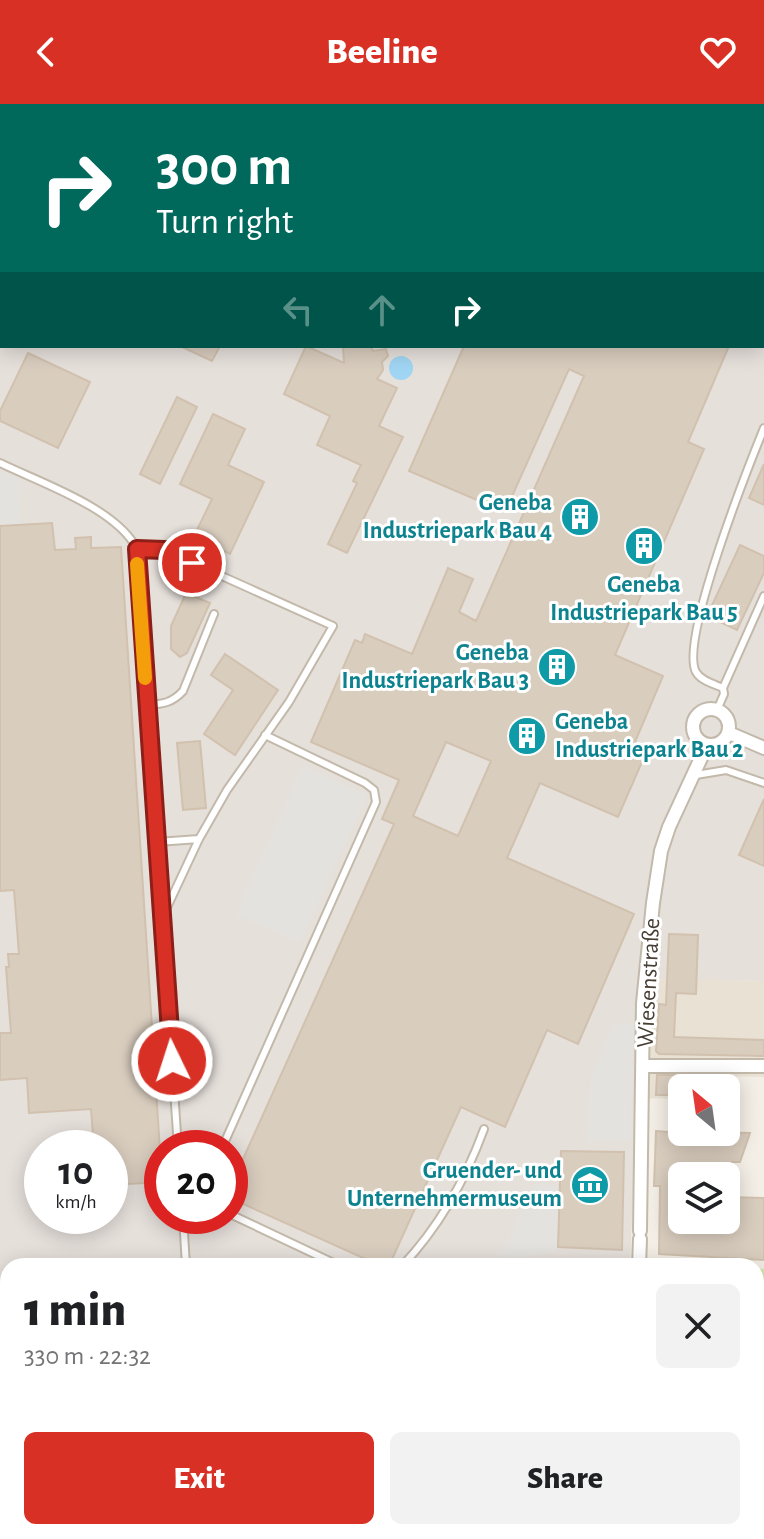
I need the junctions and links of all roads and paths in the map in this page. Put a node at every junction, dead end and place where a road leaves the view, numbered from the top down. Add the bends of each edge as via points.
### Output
1 (764, 428) edge
2 (0, 463) edge
3 (137, 549) junction
4 (764, 596) edge
5 (214, 614) dead end
6 (723, 688) junction
7 (147, 705) junction
8 (717, 710) junction
9 (729, 733) junction
10 (265, 735) junction
11 (707, 745) junction
12 (764, 748) edge
13 (693, 776) junction
14 (764, 783) edge
15 (199, 839) junction
16 (157, 842) junction
17 (163, 916) junction
18 (644, 1066) junction
19 (764, 1066) edge
20 (484, 1129) dead end
21 (177, 1130) edge
22 (230, 1130) edge
23 (248, 1223) edge
24 (184, 1234) edge
25 (186, 1258) edge
26 (323, 1258) edge
27 (409, 1258) edge
28 (639, 1258) edge

1 - 6 lane via 710,576 696,647 696,672
2 - 3 lane via 111,517
3 - 7 lane
3 - 10 lane via 164,550 333,626
4 - 6 lane
5 - 7 lane via 183,691 166,704
6 - 8 lane
7 - 16 lane
8 - 9 street via 727,718
8 - 11 street via 701,713 694,723 695,734
9 - 11 street via 718,744
9 - 12 street
10 - 15 lane
10 - 22 lane via 365,783 374,790 376,802
11 - 13 street, Wiesenstraße
13 - 14 lane via 726,770
13 - 18 street, Wiesenstraße via 661,851 643,1003
15 - 16 lane
15 - 17 lane
16 - 17 lane
17 - 21 lane
18 - 19 street
18 - 28 street, Wiesenstraße
20 - 27 lane via 455,1196
23 - 26 lane
24 - 25 lane

